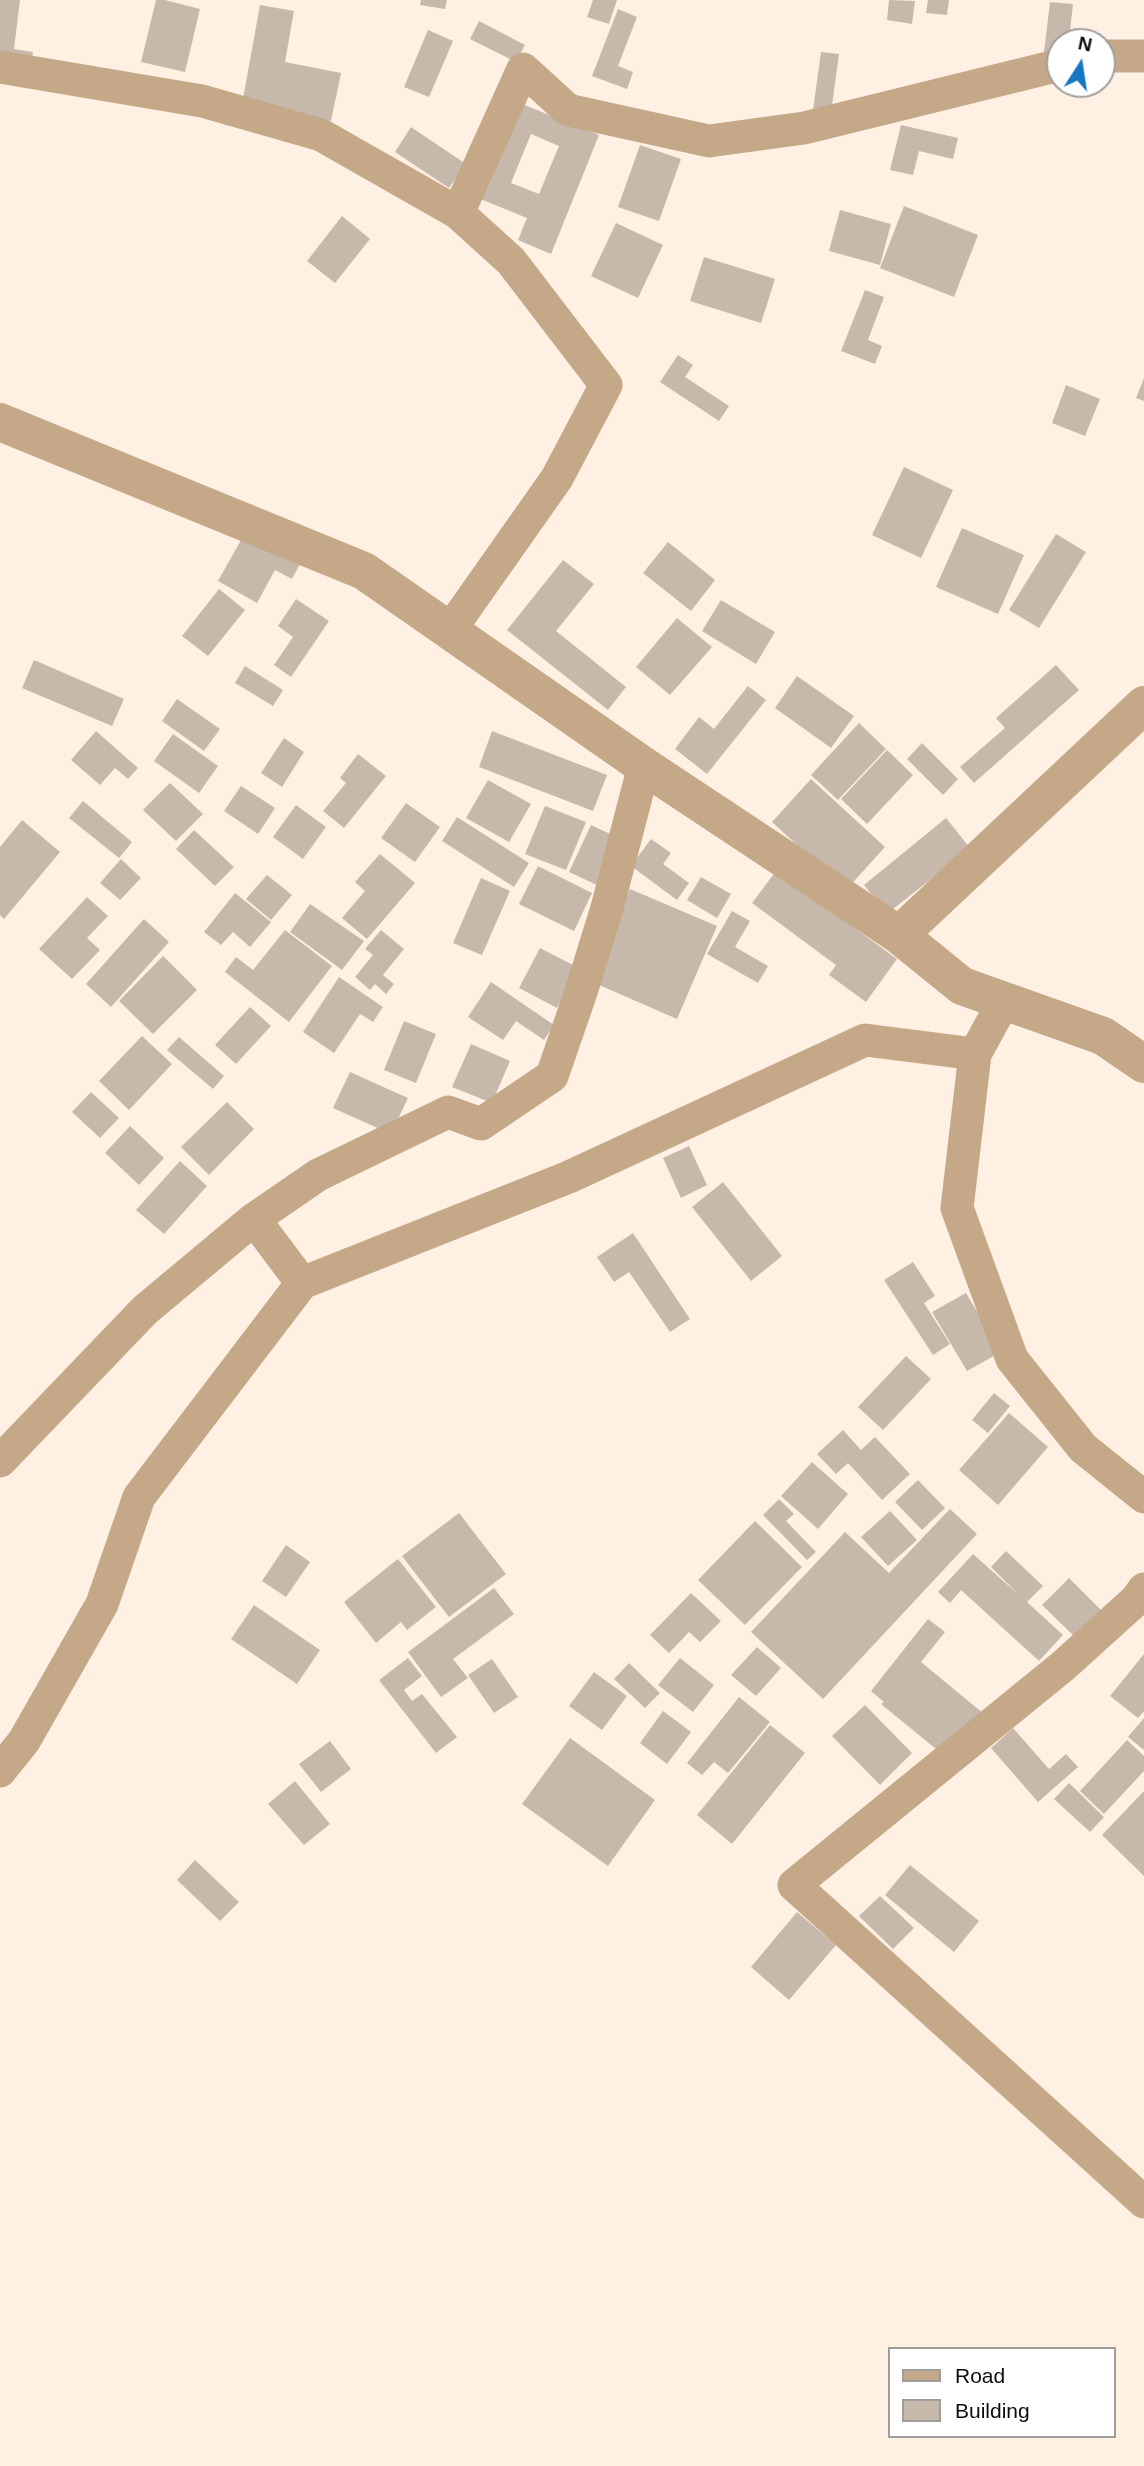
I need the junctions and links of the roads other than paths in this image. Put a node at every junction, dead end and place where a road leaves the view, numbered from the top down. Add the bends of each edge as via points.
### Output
1 (1116, 56) edge
2 (1144, 56) edge
3 (0, 67) edge
4 (1046, 68) edge
5 (458, 213) junction
6 (0, 422) edge
7 (450, 630) junction
8 (1144, 705) edge
9 (644, 766) junction
10 (899, 935) junction
11 (1004, 1001) junction
12 (975, 1054) junction
13 (1144, 1064) edge
14 (254, 1219) junction
15 (302, 1283) junction
16 (0, 1461) edge
17 (1144, 1497) edge
18 (1144, 1589) edge
19 (0, 1772) edge
20 (1144, 2202) edge

1 - 2 street
3 - 5 street via 202,100 321,135
4 - 5 street via 804,128 709,141 568,110 523,69
5 - 7 street via 511,261 606,385 558,478
6 - 7 street via 364,571
7 - 9 street
8 - 10 street
9 - 10 street
9 - 14 street via 607,908 552,1076 481,1124 447,1112 318,1175
10 - 11 street via 962,986
11 - 12 street
11 - 13 street via 1103,1036
12 - 15 street via 865,1040 569,1177
12 - 17 street via 957,1208 1012,1359 1083,1448
14 - 15 street
14 - 16 street via 145,1310
15 - 19 street via 139,1497 102,1604 24,1741
18 - 20 street via 1063,1666 794,1885

